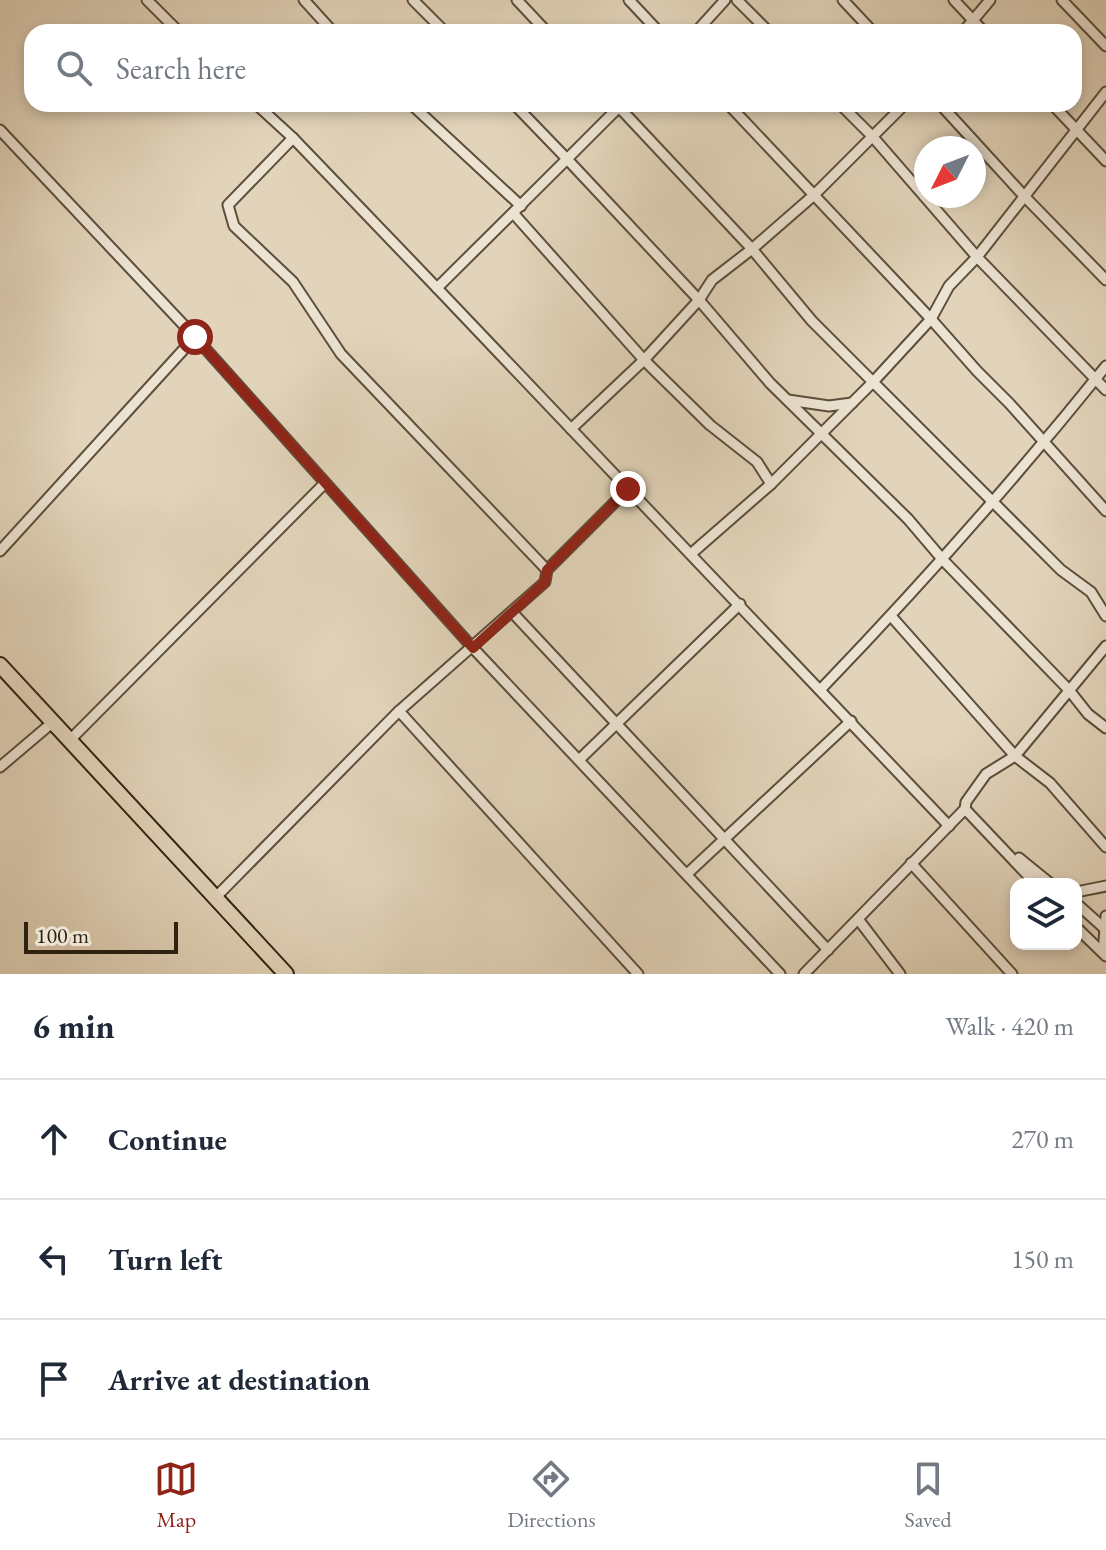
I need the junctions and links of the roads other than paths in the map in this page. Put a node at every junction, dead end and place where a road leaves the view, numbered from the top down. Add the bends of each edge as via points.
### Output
1 (147, 0) edge
2 (304, 0) edge
3 (413, 0) edge
4 (517, 0) edge
5 (629, 0) edge
6 (725, 0) edge
7 (737, 0) edge
8 (843, 0) edge
9 (954, 0) edge
10 (990, 0) edge
11 (1062, 0) edge
12 (972, 20) junction
13 (171, 24) edge
14 (326, 24) edge
15 (437, 24) edge
16 (540, 24) edge
17 (652, 24) edge
18 (703, 24) edge
19 (761, 24) edge
20 (866, 24) edge
21 (969, 24) edge
22 (976, 24) edge
23 (1106, 46) edge
24 (1106, 92) edge
25 (265, 112) edge
26 (420, 112) edge
27 (522, 112) edge
28 (612, 112) edge
29 (625, 112) edge
30 (736, 112) edge
31 (848, 112) edge
32 (897, 112) edge
33 (947, 112) edge
34 (1060, 112) edge
35 (0, 130) edge
36 (1077, 130) junction
37 (872, 136) junction
38 (293, 138) junction
39 (567, 159) junction
40 (1106, 161) edge
41 (814, 195) junction
42 (1025, 197) junction
43 (521, 206) junction
44 (514, 214) junction
45 (752, 249) junction
46 (977, 257) junction
47 (1106, 280) edge
48 (437, 288) junction
49 (699, 300) junction
50 (931, 319) junction
51 (195, 337) junction
52 (644, 360) junction
53 (1106, 366) edge
54 (1095, 379) junction
55 (873, 382) junction
56 (1106, 390) edge
57 (788, 400) junction
58 (852, 403) junction
59 (571, 429) junction
60 (822, 432) junction
61 (1045, 442) junction
62 (325, 483) junction
63 (771, 484) junction
64 (628, 489) junction
65 (992, 503) junction
66 (1106, 511) edge
67 (0, 551) edge
68 (692, 553) junction
69 (943, 560) junction
70 (547, 570) junction
71 (740, 604) junction
72 (512, 612) junction
73 (891, 616) junction
74 (1106, 616) edge
75 (1106, 646) edge
76 (473, 648) junction
77 (0, 665) edge
78 (821, 689) junction
79 (1069, 690) junction
80 (399, 711) junction
81 (851, 721) junction
82 (53, 722) junction
83 (616, 724) junction
84 (1106, 728) edge
85 (70, 740) junction
86 (1015, 756) junction
87 (579, 760) junction
88 (0, 767) edge
89 (965, 809) junction
90 (949, 826) junction
91 (724, 839) junction
92 (998, 844) junction
93 (1106, 847) edge
94 (911, 863) junction
95 (687, 874) junction
96 (1030, 878) edge
97 (1043, 878) edge
98 (1106, 886) edge
99 (1082, 891) edge
100 (215, 898) junction
101 (1082, 908) edge
102 (1106, 916) edge
103 (858, 919) junction
104 (1105, 929) edge
105 (1082, 933) edge
106 (828, 950) junction
107 (1104, 955) edge
108 (286, 974) edge
109 (638, 974) edge
110 (780, 974) edge
111 (804, 974) edge
112 (900, 974) edge
113 (1012, 974) edge

1 - 13 street
2 - 14 street
3 - 15 street
4 - 16 street
5 - 17 street
6 - 18 street
7 - 19 street
8 - 20 street
9 - 12 street
10 - 12 street
11 - 23 street
12 - 21 street
12 - 22 street
24 - 36 street
25 - 38 street
26 - 43 street
27 - 39 street
28 - 39 street
29 - 45 street
30 - 41 street
31 - 37 street
32 - 37 street
33 - 42 street
34 - 36 street
35 - 51 street
36 - 40 street
36 - 42 street
37 - 41 street
37 - 46 street
38 - 48 street
38 - 70 street via 228,205 234,226 293,282 341,354
39 - 43 street
39 - 49 street
41 - 45 street
41 - 50 street
42 - 46 street
42 - 47 street
43 - 44 street
44 - 48 street
44 - 52 street
45 - 49 street via 712,280
45 - 55 street via 812,321
46 - 50 street via 949,286
46 - 54 street
48 - 59 street
49 - 52 street
49 - 57 street
50 - 55 street
50 - 61 street
51 - 62 street
51 - 67 street
52 - 59 street
52 - 63 street via 710,425 757,462
53 - 54 street
54 - 56 street
54 - 61 street
55 - 58 street
55 - 65 street
57 - 58 street via 829,406
57 - 60 street
58 - 60 street
59 - 64 street
60 - 63 street
60 - 69 street
61 - 65 street
61 - 66 street
62 - 76 street
62 - 85 street
63 - 68 street
64 - 68 street
64 - 70 street
65 - 69 street
65 - 74 street via 1091,592
68 - 71 street
69 - 73 street
69 - 79 street
70 - 72 street via 545,582
71 - 78 street
71 - 83 street
72 - 76 street
72 - 83 street
73 - 78 street
73 - 86 street
75 - 79 street
76 - 80 street
76 - 87 street
77 - 82 main road
78 - 81 street
79 - 84 street
79 - 86 street
80 - 100 street
80 - 109 street
81 - 90 street
81 - 91 street
82 - 85 main road
82 - 88 street
83 - 87 street
83 - 91 street
85 - 100 main road
86 - 89 street via 986,774
86 - 93 street via 1050,783
87 - 95 street
89 - 90 street
89 - 92 street
90 - 94 street
91 - 95 street
91 - 106 street
92 - 96 street
92 - 97 street
94 - 103 street
94 - 113 street
95 - 110 street
98 - 99 street
100 - 108 main road
101 - 104 street
102 - 104 street
103 - 106 street
103 - 112 street
104 - 107 street
105 - 107 street
106 - 111 street

